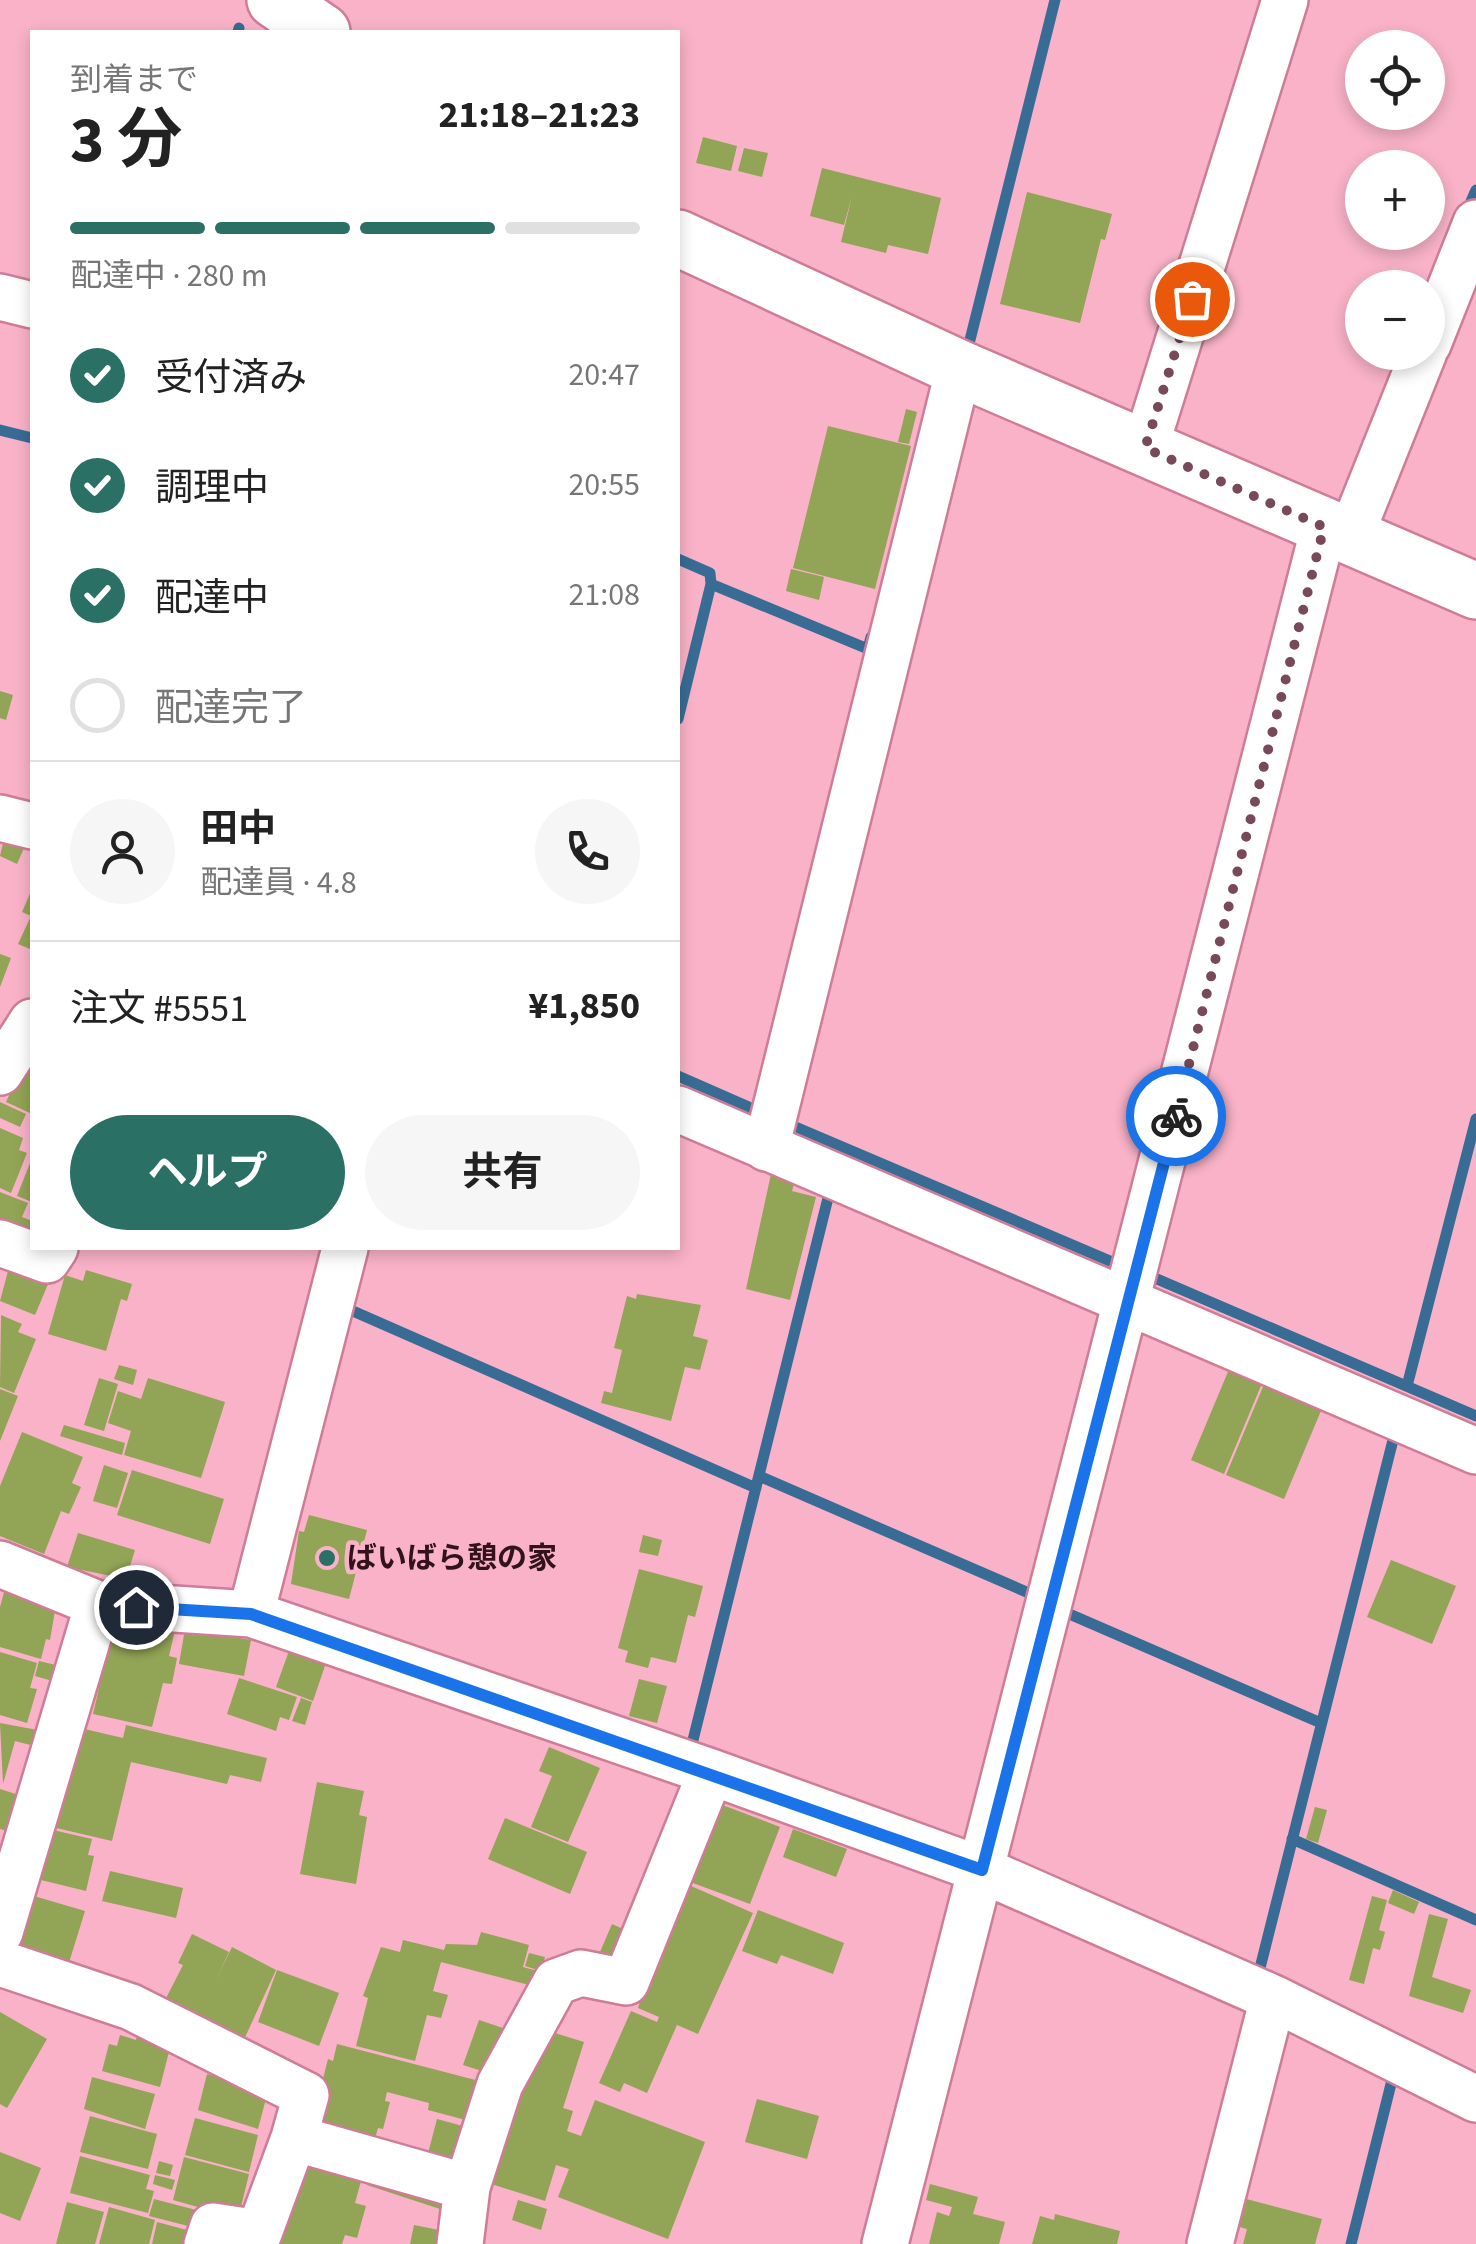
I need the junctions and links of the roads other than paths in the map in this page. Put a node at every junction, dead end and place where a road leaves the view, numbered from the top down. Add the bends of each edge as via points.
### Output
1 (275, 0) edge
2 (1285, 0) edge
3 (319, 30) edge
4 (1476, 223) edge
5 (680, 239) edge
6 (0, 296) edge
7 (1445, 301) edge
8 (30, 304) edge
9 (959, 368) junction
10 (1415, 370) edge
11 (1145, 448) junction
12 (1337, 532) junction
13 (1476, 591) edge
14 (0, 818) edge
15 (30, 826) edge
16 (30, 1025) edge
17 (0, 1072) edge
18 (680, 1110) edge
19 (766, 1148) junction
20 (0, 1243) edge
21 (54, 1250) edge
22 (344, 1250) edge
23 (1128, 1305) junction
24 (1476, 1451) edge
25 (0, 1564) edge
26 (98, 1604) junction
27 (251, 1614) junction
28 (711, 1772) junction
29 (982, 1870) junction
30 (0, 1932) edge
31 (0, 1963) edge
32 (1274, 1998) junction
33 (1476, 2098) edge
34 (294, 2138) junction
35 (467, 2188) junction
36 (207, 2244) edge
37 (460, 2244) edge
38 (885, 2244) edge
39 (1210, 2244) edge

1 - 3 street
2 - 11 street
4 - 7 street
5 - 9 street
6 - 8 street
9 - 11 street
9 - 19 street
10 - 12 street
11 - 12 street
12 - 13 street
12 - 23 street
14 - 15 street
16 - 17 street
18 - 19 street
19 - 23 street
20 - 21 street via 46,1260
22 - 27 street
23 - 24 street
23 - 29 street
25 - 26 street
26 - 27 street
26 - 30 street
27 - 28 street
28 - 29 street
28 - 35 street via 626,1982 580,1974 556,1982 500,2084
29 - 32 street
29 - 38 street
31 - 34 street via 131,2007 306,2096
32 - 33 street
32 - 39 street
34 - 35 street
34 - 36 street via 260,2233 212,2226
35 - 37 street

